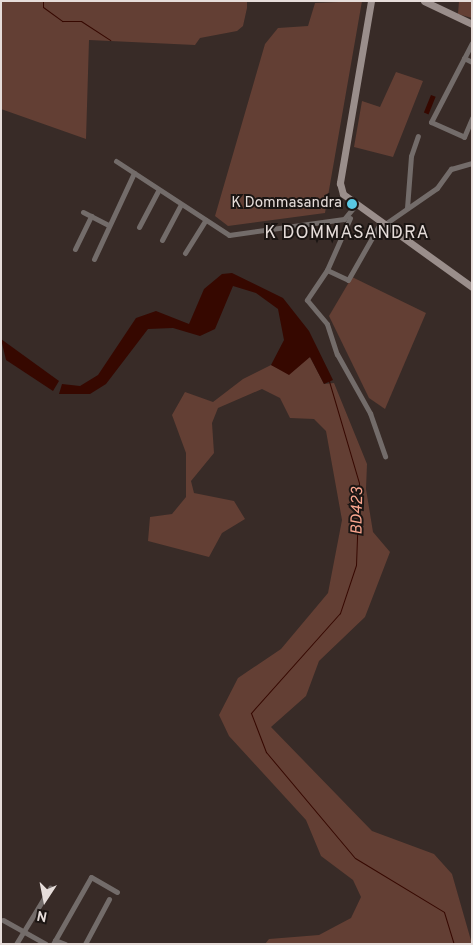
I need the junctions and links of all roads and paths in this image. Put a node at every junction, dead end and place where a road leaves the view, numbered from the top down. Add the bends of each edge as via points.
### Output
1 (371, 1) edge
2 (424, 1) edge
3 (472, 24) edge
4 (472, 43) edge
5 (464, 58) junction
6 (472, 62) edge
7 (472, 118) edge
8 (418, 136) dead end
9 (116, 161) dead end
10 (472, 163) edge
11 (134, 173) junction
12 (158, 190) junction
13 (181, 205) junction
14 (355, 206) junction
15 (407, 208) junction
16 (83, 212) dead end
17 (91, 216) junction
18 (350, 218) junction
19 (206, 220) junction
20 (383, 223) junction
21 (109, 225) junction
22 (139, 227) dead end
23 (162, 240) dead end
24 (75, 250) dead end
25 (185, 253) dead end
26 (94, 259) dead end
27 (327, 270) junction
28 (472, 287) edge
29 (385, 456) dead end
30 (50, 888) dead end
31 (117, 892) dead end
32 (109, 900) dead end
33 (3, 920) dead end
34 (24, 931) junction
35 (54, 942) edge
36 (16, 944) edge
37 (46, 944) edge
38 (65, 944) edge
39 (85, 944) edge

1 - 14 street via 340,183 343,194
2 - 3 street
4 - 5 street
5 - 6 street
5 - 7 street via 431,122 464,136
8 - 15 street via 411,156
9 - 11 street
10 - 15 street via 451,169 437,188
11 - 12 street
11 - 21 street
12 - 13 street
12 - 22 street
13 - 19 street
13 - 23 street
14 - 18 street
14 - 20 street
15 - 20 street
16 - 17 street
17 - 21 street
17 - 24 street
18 - 19 street via 228,235
18 - 27 street
19 - 25 street
20 - 27 street via 348,280
20 - 28 street
21 - 26 street
27 - 29 street via 307,300 327,324 337,354 370,413
30 - 34 street
31 - 35 street via 91,877
32 - 39 street
33 - 34 street
34 - 36 street
34 - 37 street
35 - 38 street

